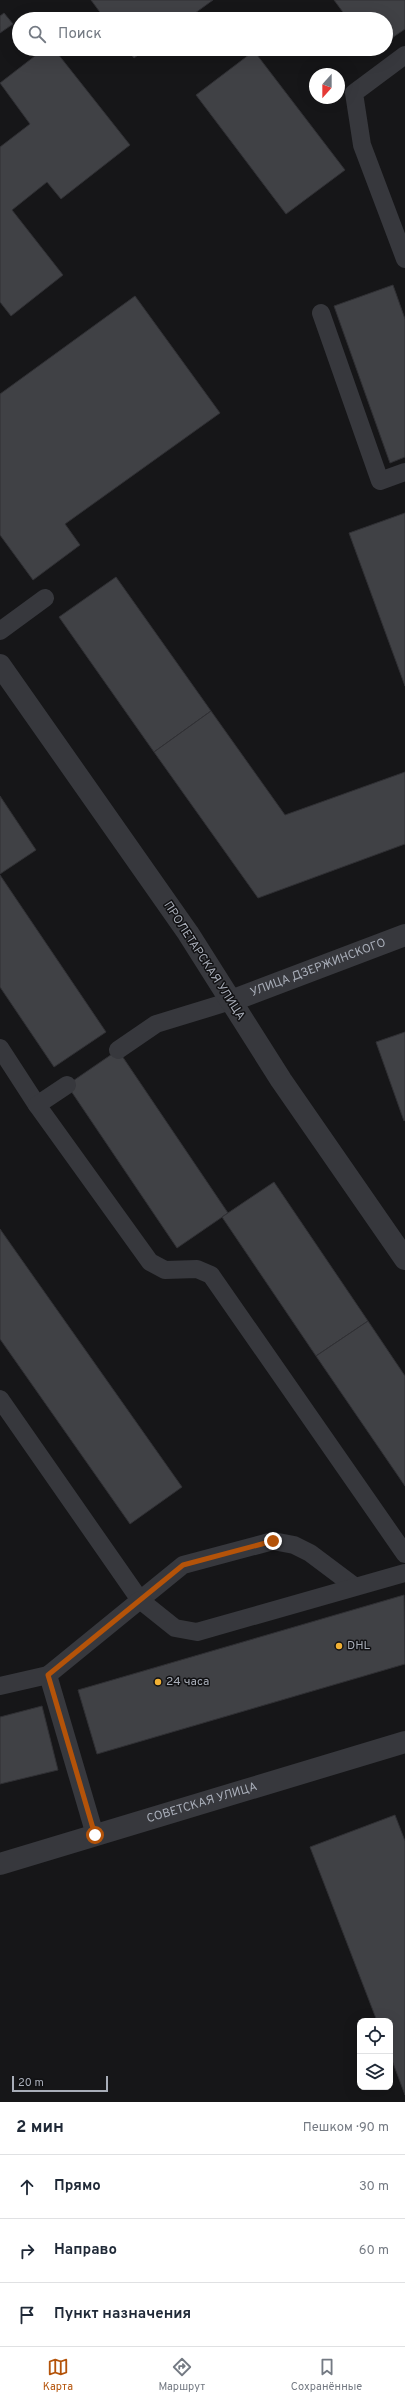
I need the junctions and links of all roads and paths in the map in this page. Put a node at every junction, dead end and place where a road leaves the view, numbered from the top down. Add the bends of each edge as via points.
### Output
1 (405, 55) edge
2 (405, 259) edge
3 (321, 313) dead end
4 (405, 472) edge
5 (45, 598) dead end
6 (0, 631) edge
7 (0, 665) edge
8 (405, 935) edge
9 (231, 1001) junction
10 (0, 1048) edge
11 (118, 1050) dead end
12 (67, 1085) dead end
13 (37, 1105) junction
14 (405, 1259) edge
15 (0, 1399) edge
16 (405, 1554) edge
17 (405, 1573) edge
18 (354, 1586) junction
19 (140, 1600) junction
20 (48, 1675) junction
21 (0, 1686) edge
22 (405, 1742) edge
23 (95, 1835) junction
24 (0, 1864) edge

1 - 2 lane via 354,93 362,145
3 - 4 lane via 380,481
5 - 6 lane
7 - 9 street, ПРОЛЕТАРСКАЯ УЛИЦА via 188,933
8 - 9 street, УЛИЦА ДЗЕРЖИНСКОГО
9 - 11 lane via 156,1024
9 - 14 street, ПРОЛЕТАРСКАЯ УЛИЦА via 281,1080
10 - 13 lane
12 - 13 lane
13 - 16 lane via 150,1262 166,1270 196,1269 211,1275
15 - 19 lane
17 - 18 lane
18 - 19 lane via 197,1632 175,1628
18 - 19 lane via 310,1553 294,1545 273,1541 183,1565
19 - 20 lane
20 - 21 lane
20 - 23 lane
22 - 23 street, СОВЕТСКАЯ УЛИЦА
23 - 24 street, СОВЕТСКАЯ УЛИЦА

